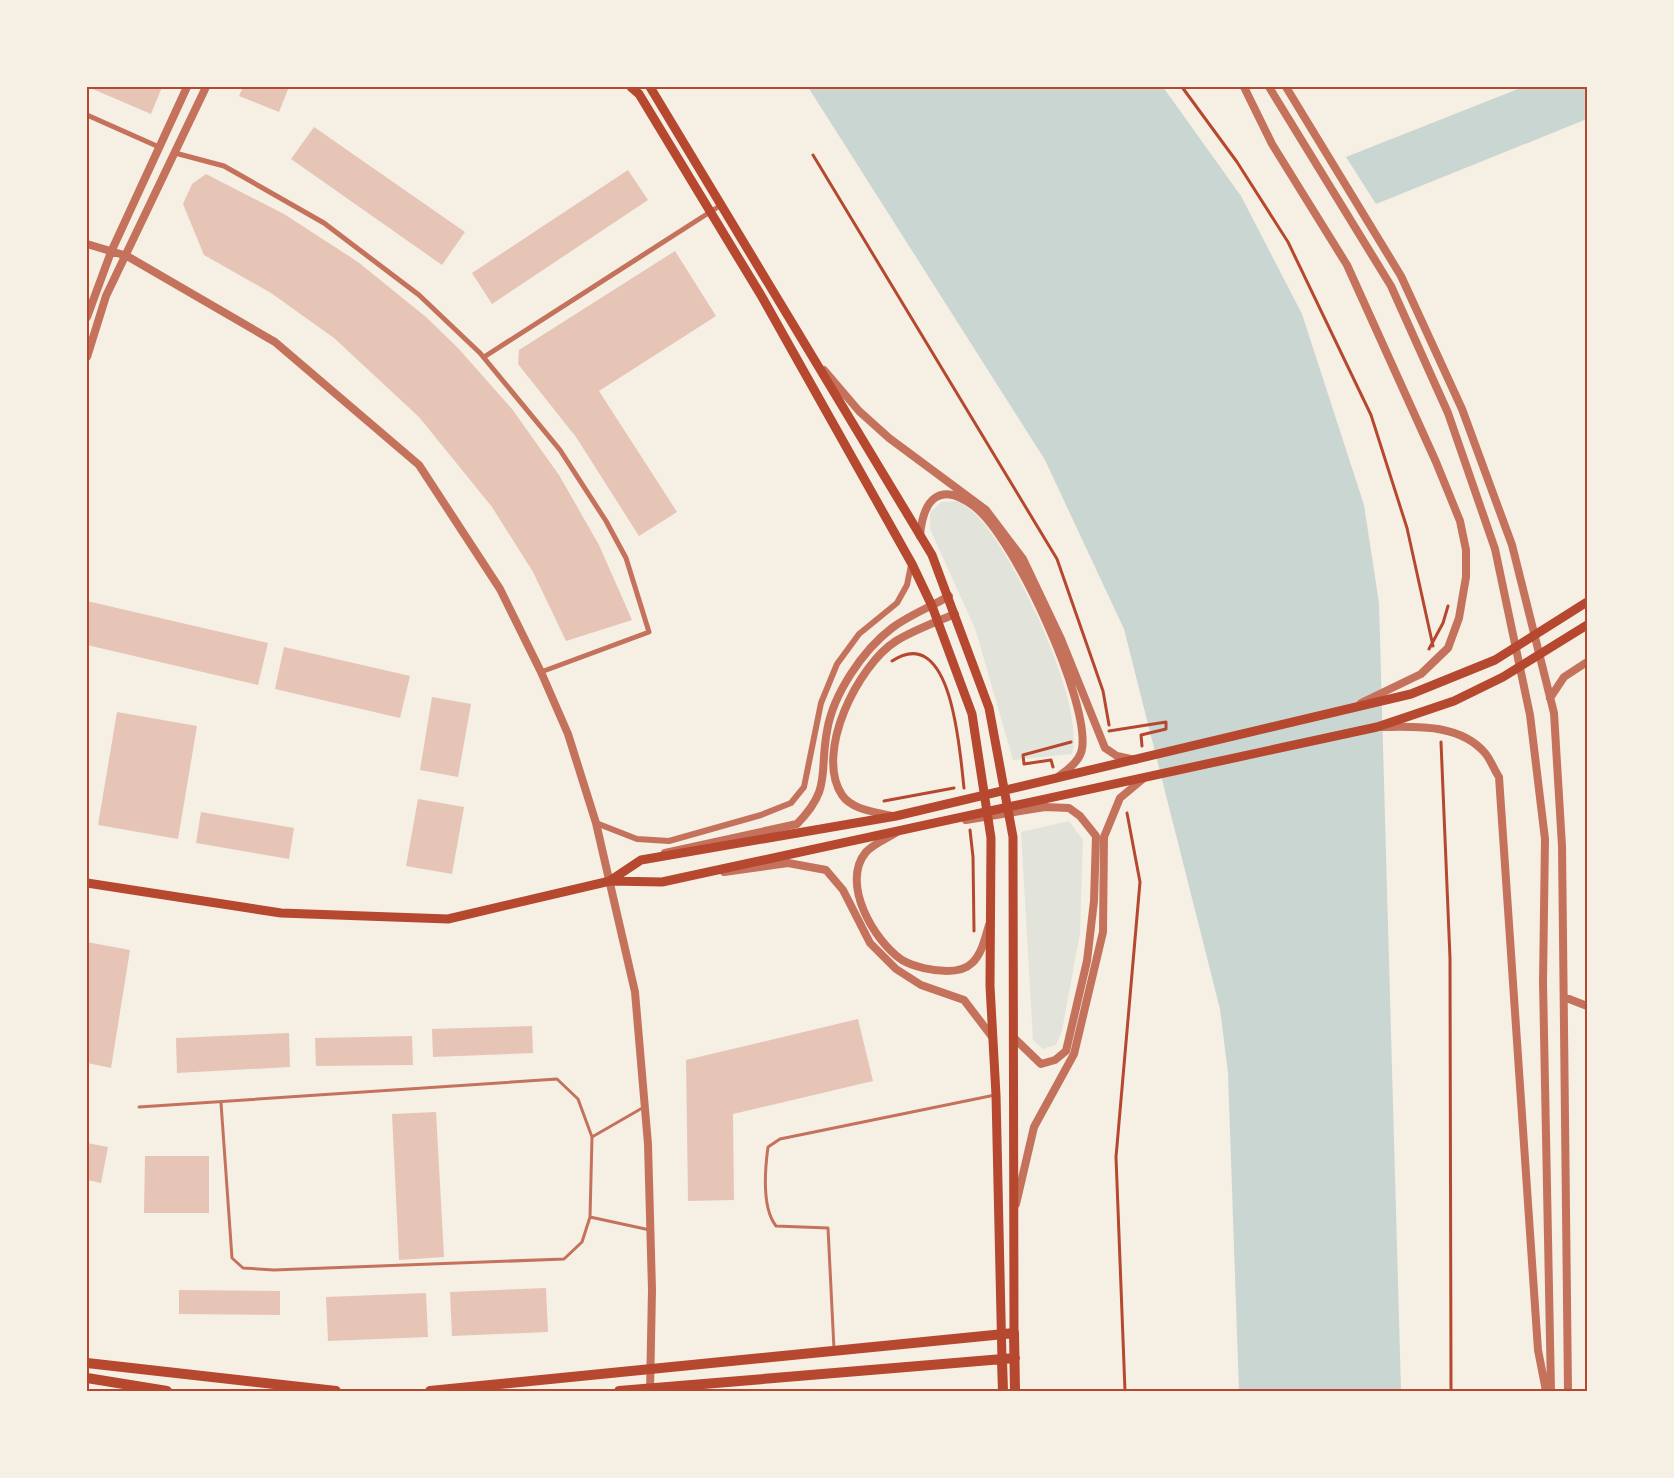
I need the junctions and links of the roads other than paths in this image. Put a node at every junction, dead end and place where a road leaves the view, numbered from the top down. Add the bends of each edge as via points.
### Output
1 (187, 87) edge
2 (206, 87) edge
3 (631, 87) edge
4 (650, 87) edge
5 (1244, 87) edge
6 (1269, 87) edge
7 (1286, 87) edge
8 (87, 115) edge
9 (159, 147) junction
10 (175, 153) junction
11 (720, 205) junction
12 (711, 212) junction
13 (87, 244) edge
14 (111, 252) junction
15 (127, 256) junction
16 (87, 317) edge
17 (808, 352) junction
18 (87, 357) edge
19 (484, 357) junction
20 (920, 536) junction
21 (912, 564) junction
22 (1034, 587) junction
23 (949, 596) junction
24 (1587, 602) edge
25 (932, 606) junction
26 (955, 614) junction
27 (938, 621) junction
28 (1587, 625) edge
29 (1587, 662) edge
30 (541, 672) junction
31 (1550, 698) junction
32 (1344, 710) junction
33 (1377, 727) junction
34 (1135, 760) junction
35 (1144, 778) junction
36 (1053, 780) junction
37 (896, 816) junction
38 (596, 823) junction
39 (899, 831) junction
40 (641, 860) junction
41 (610, 880) junction
42 (662, 882) junction
43 (87, 883) edge
44 (991, 920) junction
45 (1564, 997) junction
46 (1587, 1006) edge
47 (1013, 1037) junction
48 (993, 1038) junction
49 (1070, 1052) junction
50 (996, 1095) junction
51 (221, 1103) junction
52 (139, 1107) dead end
53 (645, 1107) junction
54 (592, 1137) junction
55 (1015, 1208) junction
56 (590, 1217) junction
57 (651, 1230) junction
58 (1014, 1333) junction
59 (1002, 1334) junction
60 (834, 1351) junction
61 (1015, 1358) junction
62 (1002, 1361) junction
63 (87, 1363) edge
64 (650, 1370) junction
65 (87, 1378) edge
66 (129, 1388) edge
67 (650, 1390) edge
68 (167, 1391) edge
69 (336, 1391) edge
70 (430, 1391) edge
71 (619, 1391) edge
72 (1003, 1391) edge
73 (1015, 1391) edge
74 (1546, 1391) edge
75 (1551, 1391) edge
76 (1568, 1391) edge

1 - 9 street
2 - 10 street
3 - 12 main road
4 - 11 main road
5 - 32 street via 1272,144 1347,265 1436,462 1460,521 1466,550 1459,618 1448,648 1421,674
6 - 75 street via 1391,286 1448,413 1495,549 1530,715 1545,839 1543,982
7 - 31 street via 1401,276 1462,409 1512,544
8 - 9 street
9 - 14 street
10 - 15 street
10 - 19 street via 224,166 324,223 419,295
11 - 12 street
11 - 17 main road
12 - 19 street
12 - 21 main road
13 - 14 street
14 - 15 street
14 - 16 street
15 - 18 street via 105,296
15 - 30 street via 275,342 419,465 500,589
17 - 20 main road
17 - 22 street via 859,411 889,438 986,510 1023,559
19 - 30 street via 561,450 606,521 626,558 650,632
20 - 22 street via 928,502 941,495 956,495 977,508
20 - 23 main road
21 - 25 main road
21 - 38 street via 897,603 859,634 837,664 820,703 804,787 790,803 669,841 637,839
22 - 34 street via 1105,748
22 - 36 street via 1058,645 1084,730 1082,752 1072,767
23 - 25 street
23 - 26 main road
24 - 32 main road via 1496,660 1411,694
25 - 27 main road
25 - 40 street via 892,628 855,667 827,730 821,790 797,824
26 - 27 street
26 - 47 main road via 988,708 1012,837
27 - 37 street via 895,641 866,668 837,729 834,773 843,796 859,808
27 - 44 main road via 972,714 991,838
28 - 33 main road via 1484,687
29 - 31 street via 1564,677
30 - 38 street via 568,734
31 - 45 street via 1562,846
32 - 34 main road
33 - 35 main road
33 - 74 street via 1448,730 1470,740 1485,753 1499,777 1538,1338
34 - 36 main road
35 - 39 main road
35 - 49 street via 1120,798 1104,837 1103,932
36 - 37 main road
37 - 40 main road
38 - 41 street
39 - 42 main road
39 - 44 street via 866,852 857,871 857,897 879,937 903,960 934,971 959,971 979,955
39 - 49 street via 1045,807 1069,808 1096,836 1087,961
40 - 41 main road
41 - 42 main road
41 - 43 main road via 448,919 281,913
41 - 53 street via 635,992
42 - 48 street via 788,863 826,870 843,890 870,943 896,969 921,985 964,1000
44 - 48 main road
45 - 46 street
45 - 76 street
47 - 49 street via 1041,1064
47 - 55 main road
48 - 50 main road
49 - 55 street via 1034,1127
50 - 59 main road
50 - 60 lane via 780,1139 768,1147 769,1217 776,1226 828,1228
51 - 52 lane
51 - 54 lane via 557,1079 579,1099
51 - 56 lane via 232,1258 243,1268 564,1259 582,1242
53 - 54 lane
53 - 57 street
54 - 56 lane
55 - 58 main road
56 - 57 lane
57 - 64 street
58 - 59 highway
58 - 61 highway
59 - 60 highway
59 - 62 main road
60 - 64 highway
61 - 62 highway
61 - 73 highway
62 - 67 highway
62 - 72 highway
63 - 69 highway
64 - 67 street
64 - 70 highway
65 - 66 highway
66 - 68 highway
67 - 71 highway

